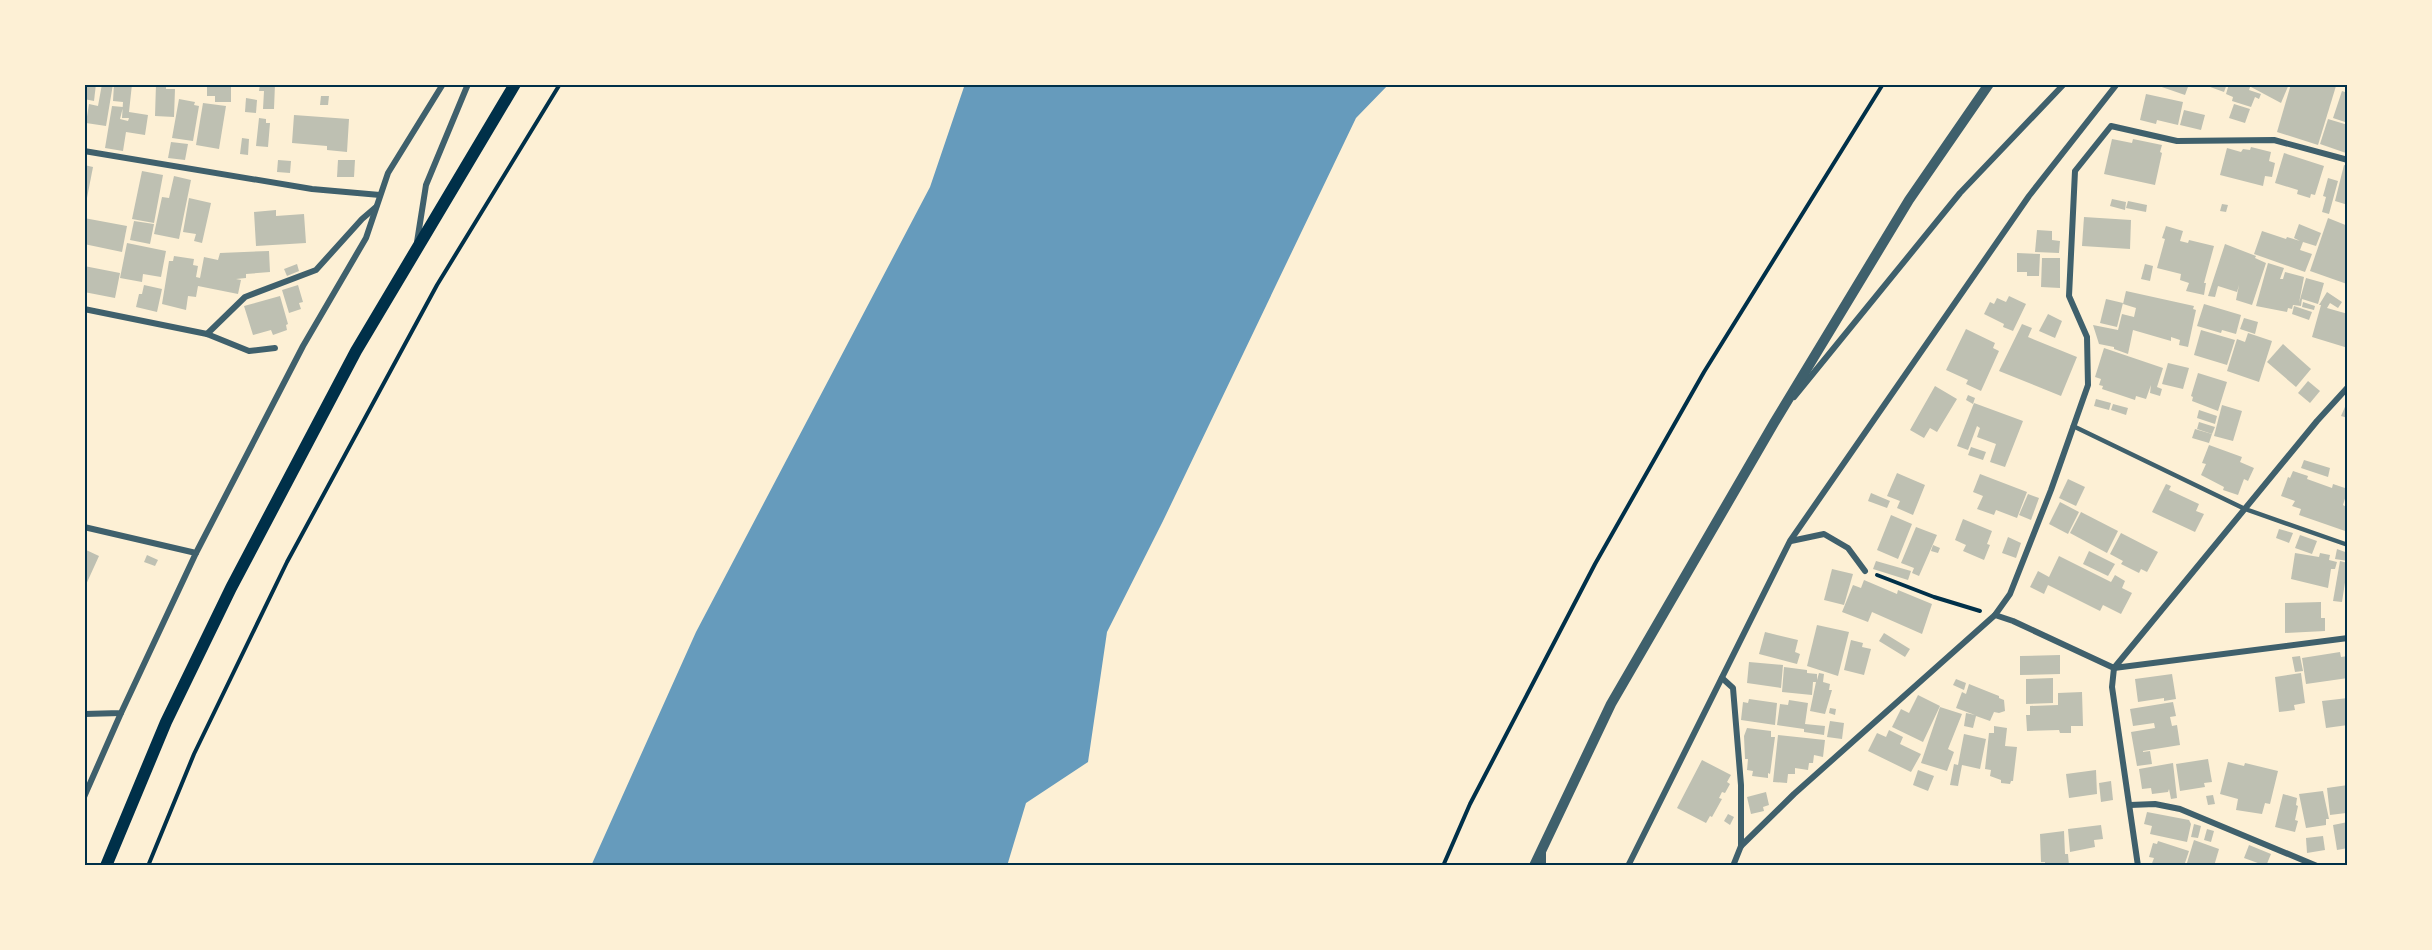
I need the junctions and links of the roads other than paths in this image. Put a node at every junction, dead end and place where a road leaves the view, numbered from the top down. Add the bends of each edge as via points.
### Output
1 (443, 84) edge
2 (468, 84) edge
3 (515, 84) edge
4 (1989, 84) edge
5 (2064, 84) edge
6 (2117, 84) edge
7 (84, 151) edge
8 (2348, 160) edge
9 (380, 195) junction
10 (377, 207) junction
11 (416, 248) junction
12 (84, 309) edge
13 (207, 334) junction
14 (275, 348) dead end
15 (2348, 387) edge
16 (1774, 423) junction
17 (2073, 426) junction
18 (2245, 509) junction
19 (84, 527) edge
20 (1790, 541) junction
21 (2348, 545) edge
22 (196, 553) junction
23 (1865, 571) road end
24 (1995, 615) junction
25 (2348, 638) edge
26 (2114, 668) junction
27 (1722, 678) junction
28 (121, 713) junction
29 (84, 714) edge
30 (84, 797) edge
31 (2130, 805) junction
32 (1543, 845) junction
33 (1741, 846) junction
34 (106, 866) edge
35 (1534, 866) edge
36 (1543, 866) edge
37 (1628, 866) edge
38 (1733, 866) edge
39 (2138, 866) edge
40 (2317, 866) edge

1 - 9 street via 388,173
2 - 11 street via 426,185
3 - 11 main road
4 - 16 street via 1909,200
5 - 16 street via 1960,193
6 - 20 street via 2029,196
7 - 9 street via 312,189
8 - 17 street via 2274,140 2177,141 2111,126 2075,171 2069,296 2087,337 2088,385
9 - 10 street
10 - 13 street via 316,270 245,297
10 - 22 street via 366,238 303,346
11 - 34 main road via 356,351 231,588 166,722
12 - 13 street
13 - 14 street via 249,351
15 - 18 street
16 - 32 street via 1611,704
17 - 18 lane
17 - 24 street via 2010,594
18 - 21 lane
18 - 26 street
19 - 22 street
20 - 23 street via 1824,534 1848,548
20 - 27 street
22 - 28 street
24 - 26 street
24 - 33 street
25 - 26 street
26 - 31 street via 2112,687
27 - 33 street via 1732,687 1741,785
27 - 37 street
28 - 29 street
28 - 30 street
31 - 39 street
31 - 40 street via 2180,809
32 - 35 street
32 - 36 street
33 - 38 street

